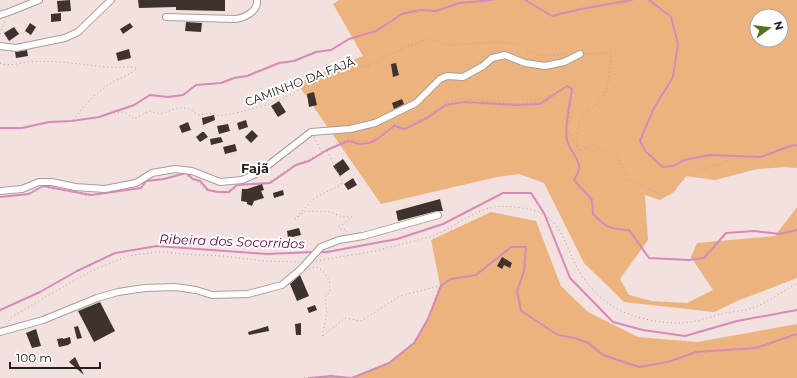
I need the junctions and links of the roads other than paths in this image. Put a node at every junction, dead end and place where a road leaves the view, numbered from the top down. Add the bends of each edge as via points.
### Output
1 (39, 0) edge
2 (111, 0) edge
3 (257, 0) edge
4 (0, 14) edge
5 (166, 17) dead end
6 (0, 46) edge
7 (580, 54) road end
8 (0, 191) edge
9 (438, 215) dead end
10 (0, 332) edge

1 - 4 street
2 - 6 street via 78,32 65,38 16,48
3 - 5 street via 252,12 244,18
7 - 8 street via 564,62 545,66 525,63 506,55 492,58 463,77 446,76 440,79 416,102 375,123 350,129 312,132 258,173 242,180 220,182 192,170 176,169 152,173 136,183 105,189 38,182 22,189
9 - 10 street, bridge via 339,240 321,247 282,285 248,294 212,295 175,287 118,292 44,320

